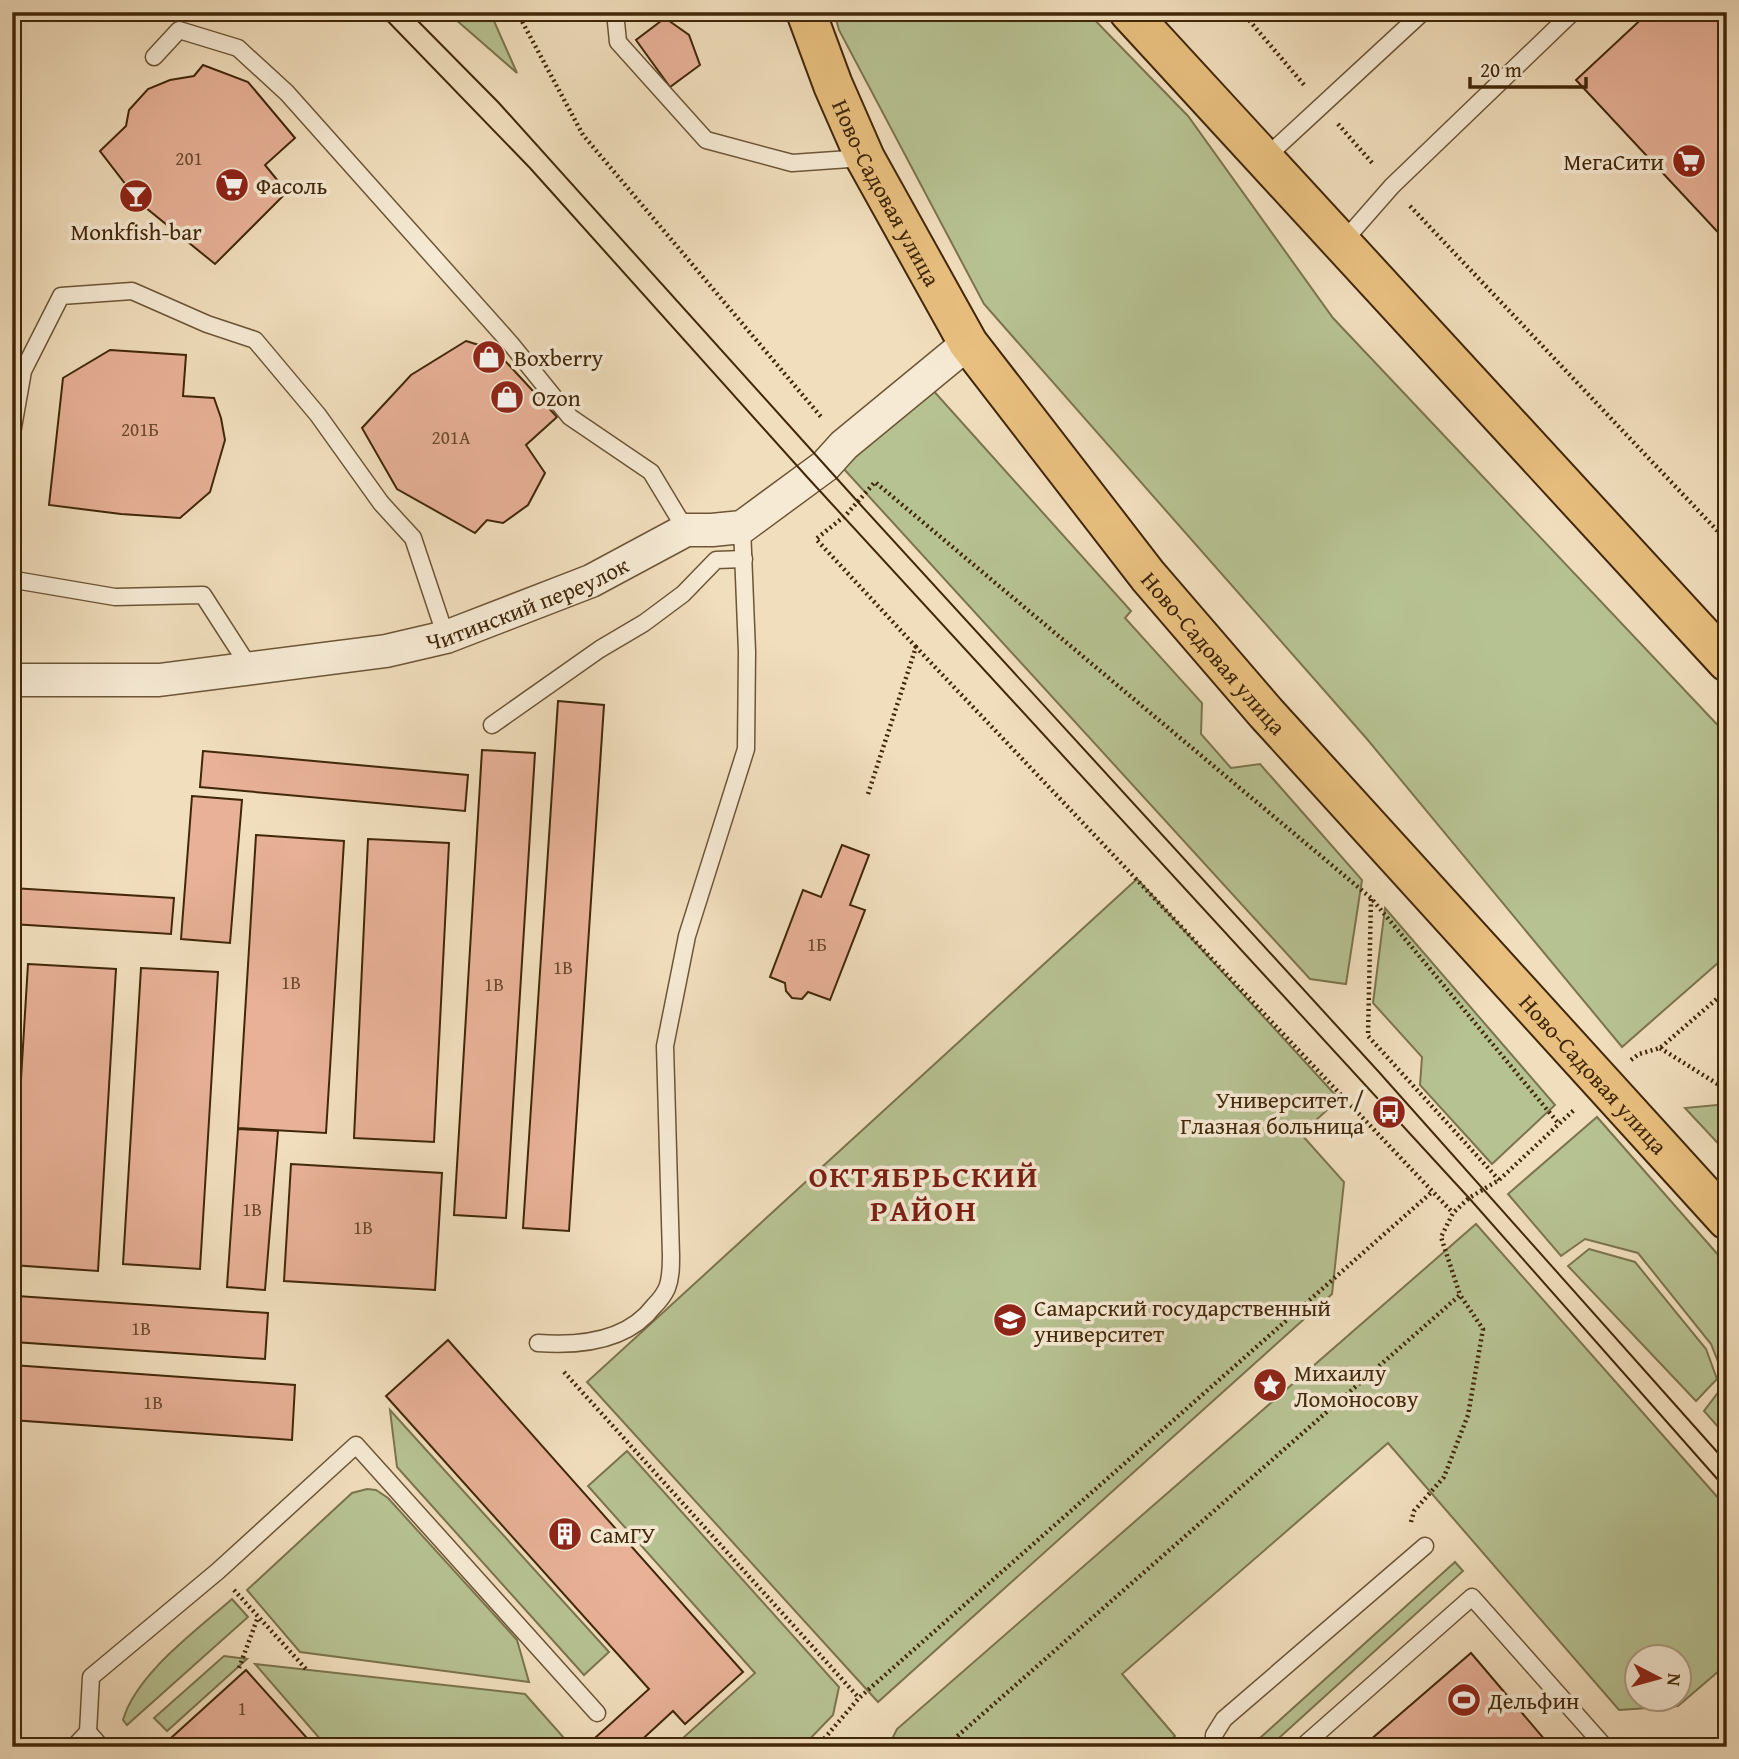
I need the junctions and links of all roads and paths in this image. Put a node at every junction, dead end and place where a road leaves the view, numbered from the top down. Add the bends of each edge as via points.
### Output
1 (517, 12) edge
2 (615, 12) edge
3 (806, 12) edge
4 (1129, 12) edge
5 (1242, 12) edge
6 (1423, 12) edge
7 (1573, 12) edge
8 (154, 57) dead end
9 (1322, 105) junction
10 (865, 158) junction
11 (1264, 159) junction
12 (1392, 186) junction
13 (1341, 243) junction
14 (968, 343) junction
15 (12, 433) edge
16 (844, 444) junction
17 (875, 482) junction
18 (743, 527) junction
19 (686, 530) junction
20 (1727, 541) edge
21 (744, 559) junction
22 (12, 577) edge
23 (446, 638) junction
24 (916, 646) junction
25 (1727, 662) edge
26 (250, 668) junction
27 (12, 680) edge
28 (492, 724) dead end
29 (868, 794) dead end
30 (1371, 898) junction
31 (1727, 990) edge
32 (1660, 1048) junction
33 (1603, 1083) junction
34 (1727, 1090) edge
35 (1559, 1124) junction
36 (1499, 1180) junction
37 (1433, 1191) junction
38 (1453, 1213) junction
39 (1727, 1220) edge
40 (1460, 1295) junction
41 (538, 1343) joint
42 (1426, 1546) dead end
43 (1398, 1570) junction
44 (218, 1571) junction
45 (258, 1617) junction
46 (239, 1668) dead end
47 (306, 1669) dead end
48 (859, 1698) junction
49 (597, 1713) dead end
50 (88, 1732) junction
51 (74, 1747) edge
52 (101, 1747) edge
53 (817, 1747) edge
54 (944, 1747) edge
55 (1214, 1747) edge
56 (1302, 1747) edge
57 (1605, 1747) edge

1 - 16 path via 583,135
2 - 10 lane via 618,42 706,140 792,163
3 - 10 main road, Ново-Садовая улица
4 - 11 main road
5 - 9 path
6 - 9 lane
7 - 12 lane
8 - 19 lane via 179,30 238,48 287,93 570,416 651,472
9 - 11 lane
9 - 12 path
10 - 14 main road, Ново-Садовая улица
11 - 13 main road
12 - 13 lane
12 - 20 path
13 - 25 main road
14 - 16 street
14 - 33 main road, Ново-Садовая улица via 1148,576 1266,713
15 - 23 lane via 23,372 61,296 132,291 255,340 413,538
16 - 17 path
16 - 18 street via 825,466
17 - 24 path via 845,516 816,539
17 - 30 path
18 - 19 street, Читинский переулок
18 - 21 lane
19 - 23 street, Читинский переулок via 591,581
21 - 28 lane via 716,559 683,594 644,623
21 - 41 lane via 746,749 687,936 665,1046 671,1273 666,1291 650,1312 629,1328 607,1339
22 - 26 lane via 115,597 203,595
23 - 26 street, Читинский переулок via 386,651
24 - 29 path
24 - 37 path
26 - 27 street, Читинский переулок via 159,680
30 - 35 path
30 - 36 path via 1368,1035
31 - 32 path
32 - 33 path via 1639,1054
32 - 34 path
33 - 35 path
33 - 39 main road, Ново-Садовая улица
35 - 36 path
36 - 38 path
37 - 38 path
37 - 48 path
38 - 40 path via 1441,1237
40 - 43 path via 1483,1329 1468,1415 1444,1477 1414,1511
40 - 54 path
41 - 48 path
42 - 43 lane
43 - 55 lane via 1224,1718 1214,1735
44 - 45 path
44 - 49 lane via 356,1444
44 - 50 lane via 91,1677
45 - 46 path
45 - 47 path
48 - 53 path
50 - 51 lane
50 - 52 lane
56 - 57 lane via 1472,1597

